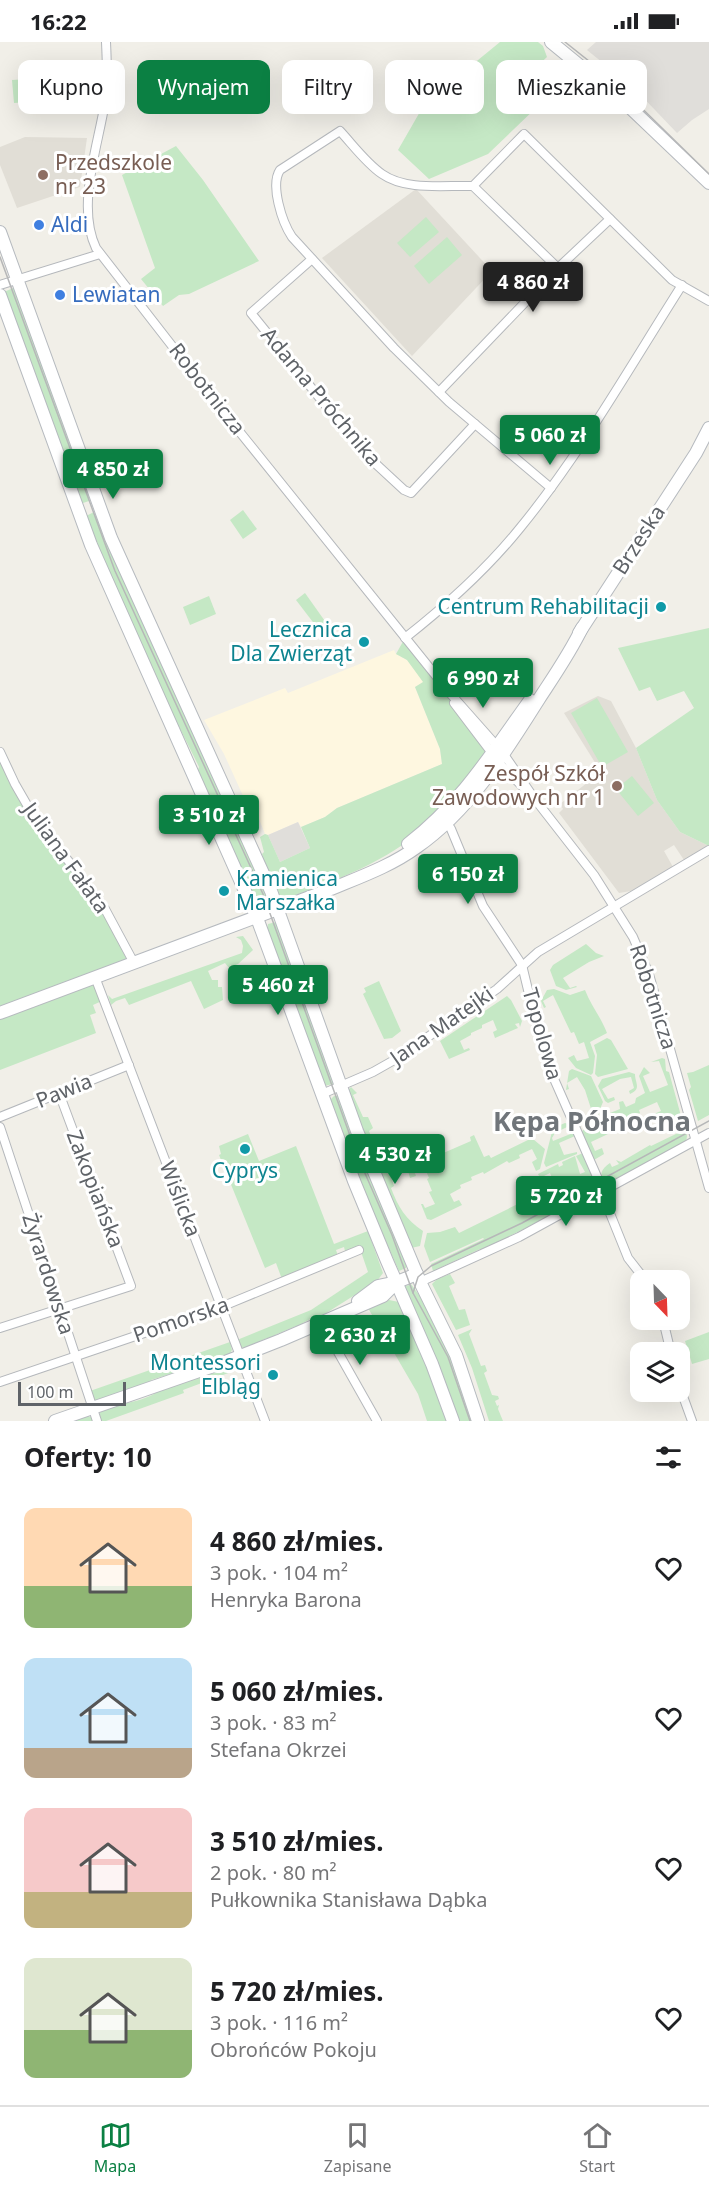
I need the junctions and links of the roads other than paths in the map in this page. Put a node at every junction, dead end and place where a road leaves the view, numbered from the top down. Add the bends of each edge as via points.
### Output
1 (106, 42) edge
2 (551, 42) edge
3 (707, 178) edge
4 (473, 186) junction
5 (610, 219) junction
6 (0, 232) edge
7 (99, 254) junction
8 (312, 259) junction
9 (558, 268) junction
10 (18, 279) junction
11 (0, 285) edge
12 (682, 285) junction
13 (0, 295) edge
14 (709, 301) edge
15 (439, 392) junction
16 (475, 424) junction
17 (709, 428) edge
18 (709, 437) edge
19 (696, 453) junction
20 (551, 488) junction
21 (99, 504) junction
22 (79, 512) junction
23 (405, 638) junction
24 (0, 752) edge
25 (497, 753) junction
26 (447, 823) junction
27 (709, 850) edge
28 (352, 881) junction
29 (615, 906) junction
30 (278, 909) junction
31 (257, 918) junction
32 (134, 963) junction
33 (522, 965) junction
34 (95, 977) junction
35 (0, 1013) edge
36 (129, 1065) junction
37 (341, 1086) junction
38 (59, 1093) junction
39 (322, 1094) junction
40 (0, 1118) edge
41 (0, 1127) edge
42 (709, 1133) edge
43 (695, 1140) junction
44 (709, 1188) edge
45 (602, 1191) junction
46 (359, 1250) dead end
47 (637, 1270) edge
48 (419, 1278) junction
49 (397, 1282) junction
50 (222, 1307) junction
51 (60, 1309) junction
52 (321, 1322) junction
53 (0, 1328) edge
54 (240, 1356) junction
55 (74, 1357) junction
56 (0, 1382) edge
57 (685, 1402) edge
58 (92, 1408) junction
59 (55, 1421) edge
60 (97, 1421) edge
61 (265, 1421) edge
62 (377, 1421) edge
63 (453, 1421) edge
64 (478, 1421) edge
65 (692, 1421) edge

1 - 7 street, Robotnicza via 105,100 88,210 91,235
2 - 3 street
4 - 5 street via 524,134
4 - 8 street via 415,184 388,178 340,130 286,165 275,179 285,224
4 - 9 street
5 - 9 street
5 - 12 street
6 - 10 street
7 - 10 street
7 - 23 street, Robotnicza
8 - 15 street
8 - 16 street, Adama Próchnika via 251,314 369,458 409,493 417,490
9 - 15 street
10 - 11 street
10 - 21 street
12 - 14 street
12 - 20 street
13 - 22 street
15 - 16 street
16 - 20 street
17 - 19 street, Brzeska
18 - 19 street, Brzeska
19 - 25 street, Brzeska
20 - 23 street via 519,530 467,586
21 - 22 street
21 - 30 street via 130,584
22 - 31 street
23 - 25 street, Robotnicza
24 - 32 street, Juliana Fałata via 38,824 105,909
25 - 26 street via 467,802
25 - 28 street via 428,828
25 - 29 street, Robotnicza
26 - 28 street via 410,853
26 - 33 street, Topolowa via 483,906
27 - 29 street, Jana Matejki
28 - 30 street
29 - 33 street, Jana Matejki
29 - 43 street, Robotnicza via 646,965
30 - 31 street
30 - 37 street
31 - 32 street
31 - 39 street
32 - 34 street
33 - 37 street, Jana Matejki via 497,989 396,1059
33 - 45 street, Topolowa via 551,1072
34 - 35 street
34 - 36 street, Wiślicka
36 - 38 street, Pawia
36 - 50 street, Wiślicka
37 - 39 street, Jana Matejki
37 - 48 street
38 - 40 street, Pawia
38 - 51 street, Zakopiańska via 131,1286
39 - 49 street
41 - 51 street, Żyrardowska
42 - 43 street
43 - 44 street, Robotnicza
43 - 45 street
45 - 47 street, Topolowa via 628,1258
45 - 48 street via 519,1237
46 - 50 street, Pomorska
48 - 49 street
48 - 64 street via 456,1355
49 - 52 street via 383,1296
49 - 63 street
50 - 54 street, Wiślicka
50 - 55 street, Pomorska
51 - 53 street
51 - 55 street, Żyrardowska
52 - 54 street
52 - 62 street
54 - 58 street
54 - 61 street, Wiślicka
55 - 56 street, Pomorska
55 - 58 street, Żyrardowska
57 - 65 street
58 - 59 street
58 - 60 street, Żyrardowska

